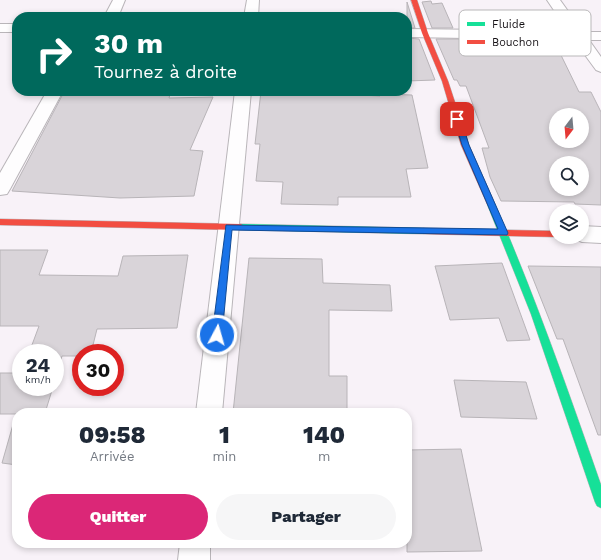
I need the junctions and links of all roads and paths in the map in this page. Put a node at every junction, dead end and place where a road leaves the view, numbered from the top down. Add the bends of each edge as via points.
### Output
1 (119, 0) edge
2 (253, 0) edge
3 (414, 0) edge
4 (553, 0) edge
5 (560, 10) edge
6 (113, 12) edge
7 (252, 12) edge
8 (0, 28) edge
9 (12, 28) edge
10 (412, 33) edge
11 (425, 33) junction
12 (459, 34) edge
13 (591, 53) edge
14 (601, 67) edge
15 (52, 96) edge
16 (242, 96) edge
17 (0, 190) edge
18 (0, 222) edge
19 (229, 227) junction
20 (504, 233) junction
21 (549, 234) edge
22 (589, 234) edge
23 (601, 235) edge
24 (210, 408) edge
25 (601, 502) edge
26 (195, 548) edge
27 (194, 560) edge

1 - 6 street
2 - 7 street
3 - 11 street
4 - 5 street
8 - 9 street
10 - 11 street
11 - 12 street
11 - 20 street via 445,81 466,145
13 - 14 street
15 - 17 street
16 - 19 street
18 - 19 street
19 - 20 street
19 - 24 street
20 - 21 street
20 - 25 street
22 - 23 street
26 - 27 street

